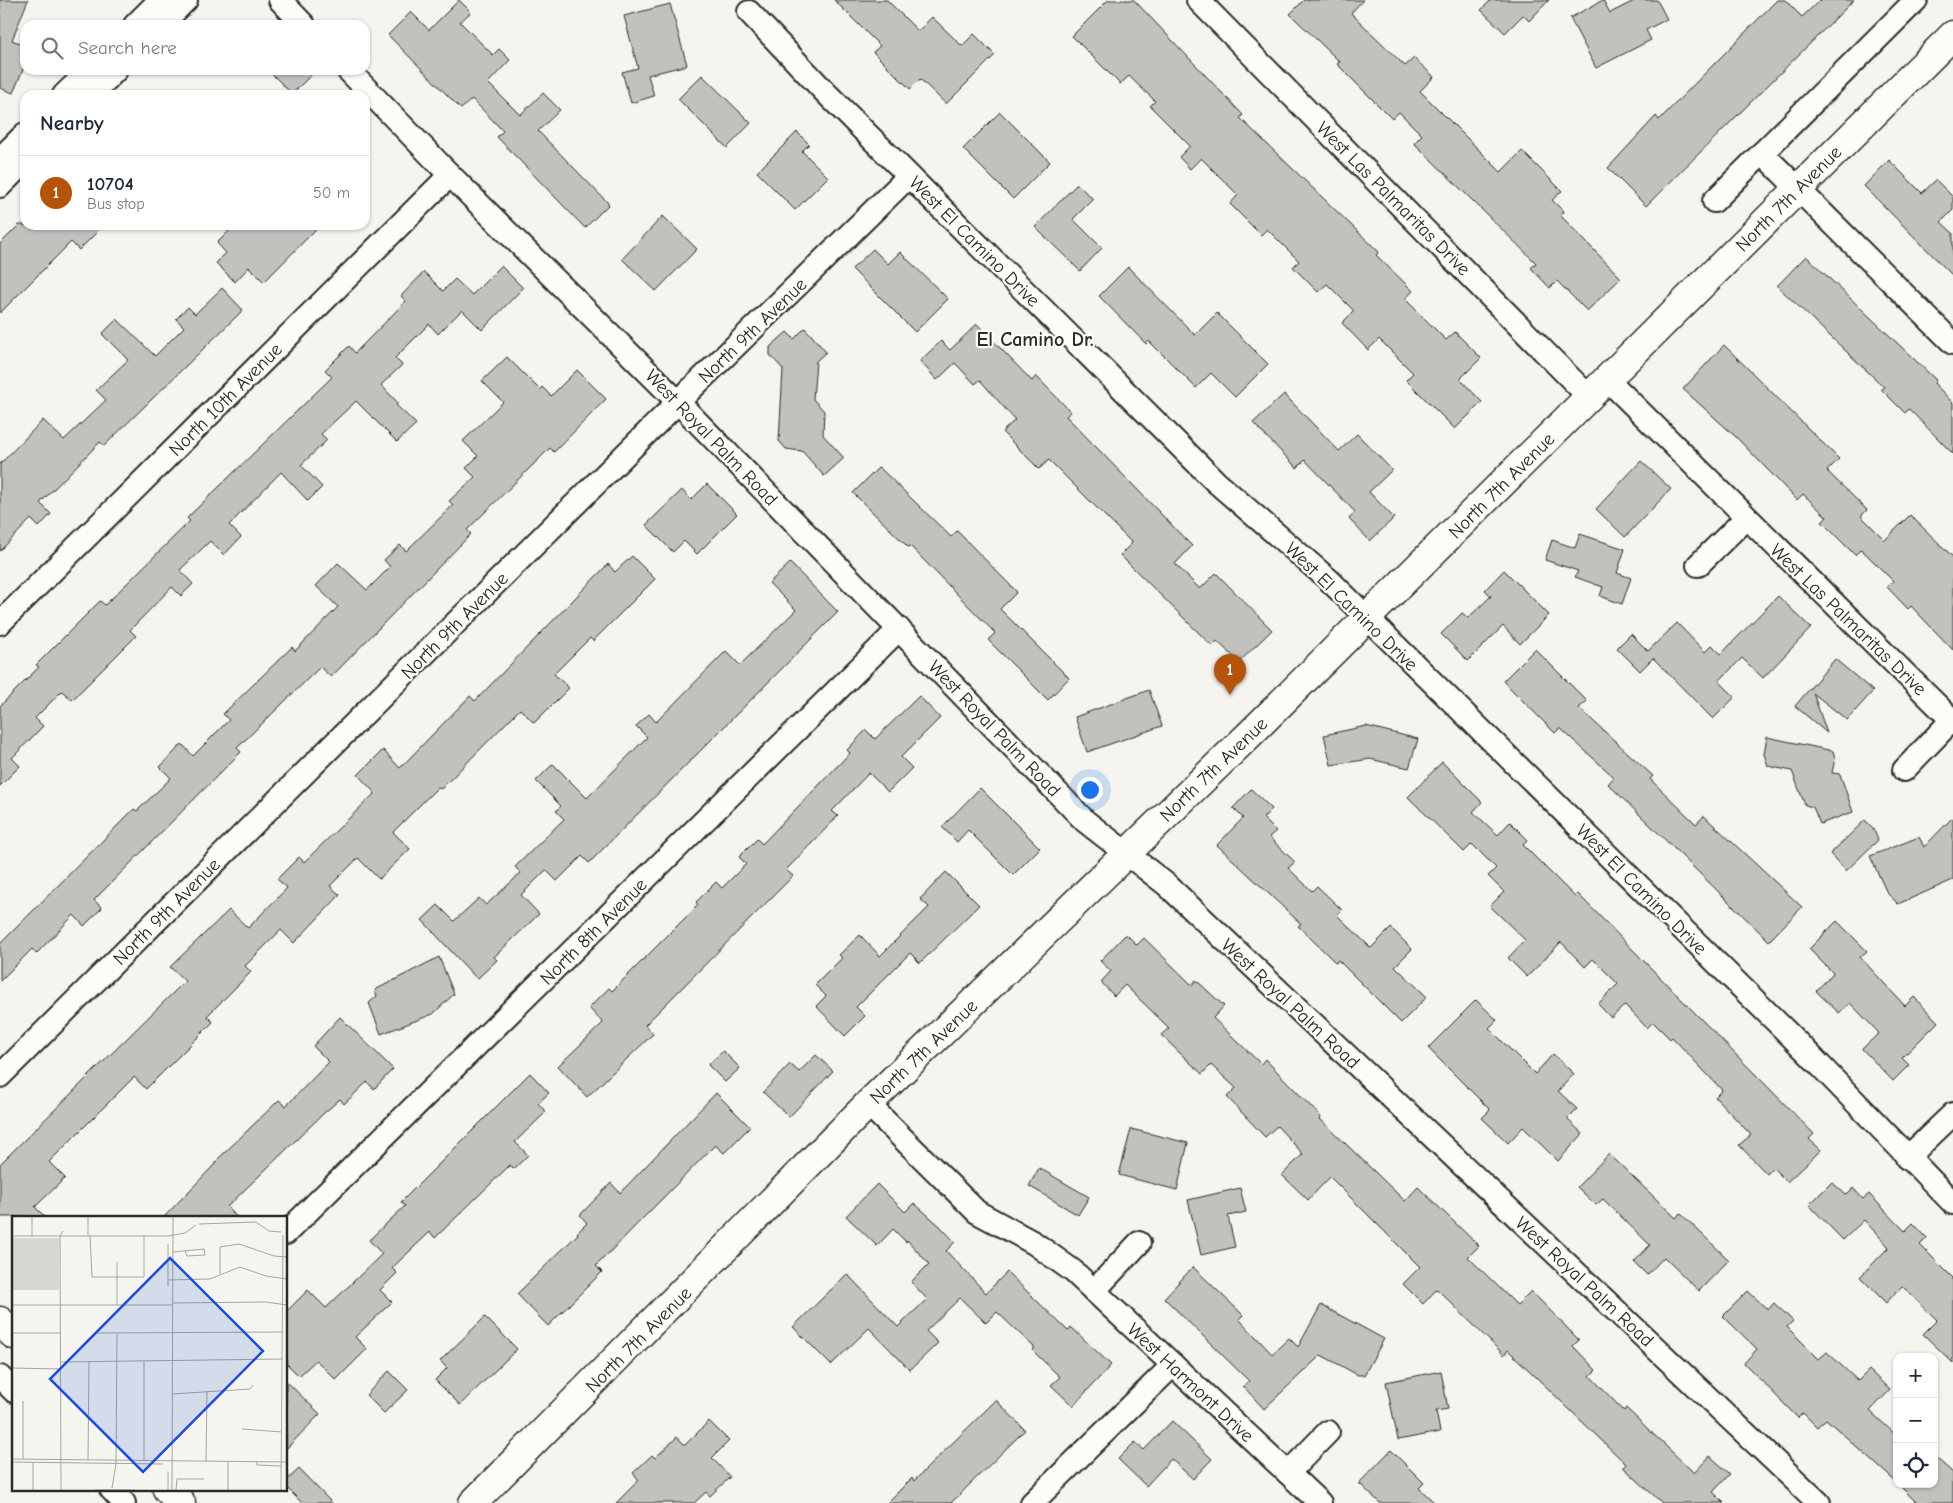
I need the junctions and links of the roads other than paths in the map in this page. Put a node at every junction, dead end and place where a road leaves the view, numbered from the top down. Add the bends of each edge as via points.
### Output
1 (280, 0) edge
2 (1198, 0) edge
3 (1916, 0) edge
4 (173, 2) edge
5 (749, 12) dead end
6 (143, 20) edge
7 (164, 20) edge
8 (299, 20) edge
9 (1953, 35) edge
10 (85, 75) edge
11 (111, 75) edge
12 (353, 75) edge
13 (69, 90) edge
14 (96, 90) edge
15 (367, 90) edge
16 (370, 93) edge
17 (20, 139) edge
18 (1762, 153) junction
19 (0, 159) edge
20 (20, 166) edge
21 (450, 175) junction
22 (909, 176) junction
23 (0, 186) edge
24 (1798, 188) junction
25 (1714, 201) dead end
26 (1953, 343) edge
27 (1598, 388) junction
28 (678, 402) junction
29 (1746, 518) junction
30 (1698, 565) dead end
31 (1366, 618) junction
32 (0, 623) edge
33 (899, 629) junction
34 (1952, 720) edge
35 (1904, 770) dead end
36 (1126, 854) junction
37 (0, 1076) edge
38 (868, 1104) junction
39 (1953, 1114) edge
40 (1908, 1158) junction
41 (1953, 1203) edge
42 (288, 1231) edge
43 (1139, 1243) dead end
44 (1094, 1291) junction
45 (0, 1321) edge
46 (12, 1332) edge
47 (1173, 1365) junction
48 (0, 1377) edge
49 (12, 1389) edge
50 (1328, 1432) dead end
51 (1288, 1472) junction
52 (112, 1490) edge
53 (169, 1490) edge
54 (124, 1503) edge
55 (181, 1503) edge
56 (473, 1503) edge
57 (1032, 1503) edge
58 (1320, 1503) edge
59 (1819, 1503) edge

1 - 8 street
2 - 27 street, West Las Palmaritas Drive
3 - 18 street
4 - 6 street
4 - 7 street
5 - 22 street, West El Camino Drive
9 - 24 main road, North 7th Avenue
10 - 13 street
11 - 14 street
12 - 15 street, West Royal Palm Road
16 - 21 street, West Royal Palm Road
17 - 19 street
18 - 24 street
18 - 25 street
20 - 23 street
21 - 28 street, West Royal Palm Road
21 - 32 street, North 10th Avenue
22 - 28 street, North 9th Avenue
22 - 31 street, West El Camino Drive via 1216,482 1329,580
24 - 26 street
24 - 27 main road, North 7th Avenue
27 - 29 street, West Las Palmaritas Drive
27 - 31 main road, North 7th Avenue
28 - 33 street, West Royal Palm Road
28 - 37 street, North 9th Avenue
29 - 30 street
29 - 34 street, West Las Palmaritas Drive
31 - 36 main road, North 7th Avenue
31 - 40 street, West El Camino Drive via 1803,1048
33 - 36 street, West Royal Palm Road via 1085,821
33 - 42 street, North 8th Avenue
34 - 35 street, West Las Palmaritas Drive
36 - 38 main road, North 7th Avenue
36 - 59 street, West Royal Palm Road via 1168,885
38 - 44 street, West Harmont Drive via 977,1212 1034,1243
38 - 56 main road, North 7th Avenue
39 - 40 street
40 - 41 street, West El Camino Drive
43 - 44 street
44 - 47 street, West Harmont Drive
45 - 46 main road
47 - 51 street, West Harmont Drive
47 - 57 street
48 - 49 street
50 - 51 street
51 - 58 street, West Harmont Drive
52 - 54 street
53 - 55 main road

